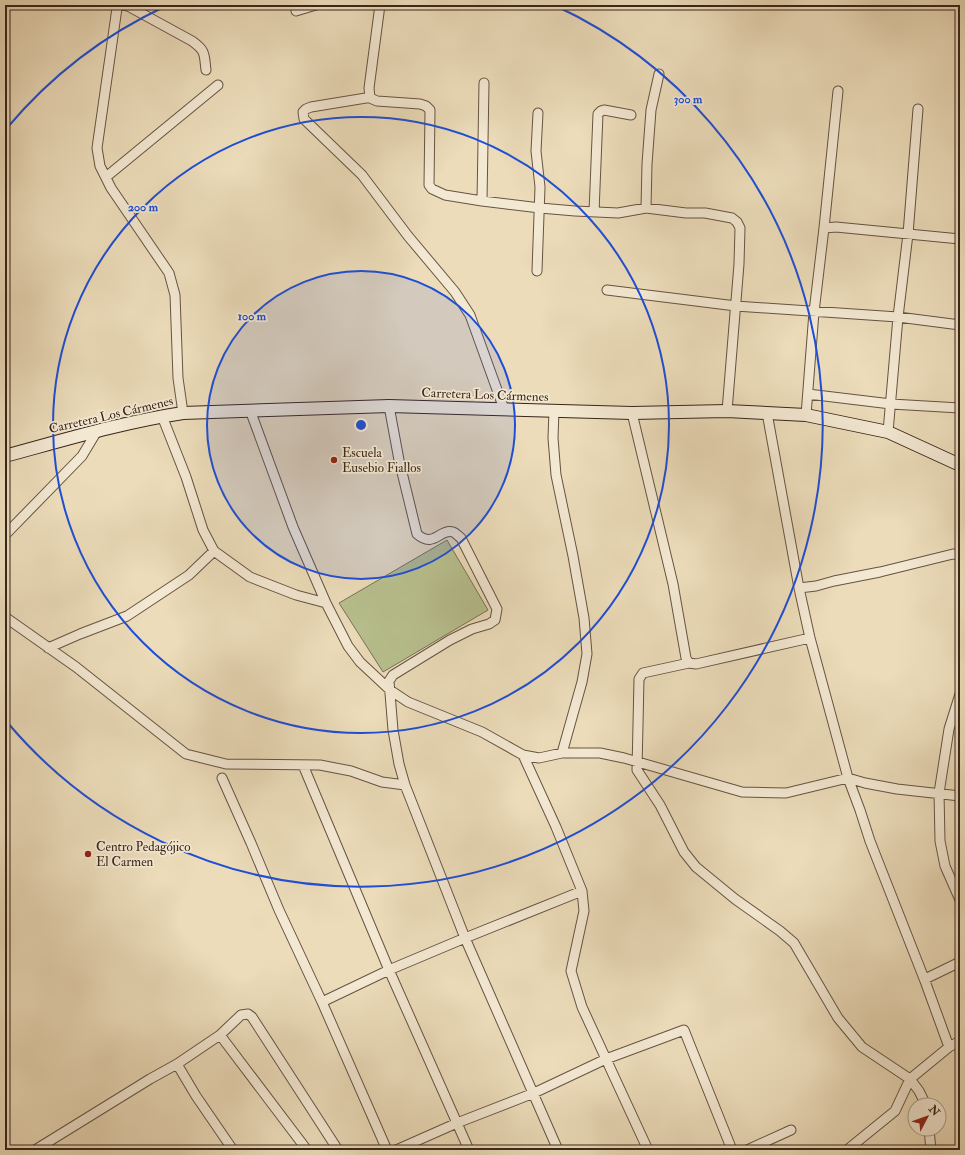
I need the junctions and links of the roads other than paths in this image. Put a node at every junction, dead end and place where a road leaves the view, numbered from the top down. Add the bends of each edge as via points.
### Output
1 (122, 5) edge
2 (316, 5) edge
3 (380, 5) edge
4 (296, 11) dead end
5 (206, 70) dead end
6 (659, 74) dead end
7 (484, 83) dead end
8 (218, 85) dead end
9 (838, 91) dead end
10 (370, 98) junction
11 (918, 109) dead end
12 (538, 113) dead end
13 (631, 114) dead end
14 (106, 177) junction
15 (482, 201) junction
16 (540, 208) junction
17 (646, 208) junction
18 (594, 212) junction
19 (824, 228) junction
20 (908, 234) junction
21 (960, 239) edge
22 (537, 271) dead end
23 (607, 290) dead end
24 (736, 306) junction
25 (814, 312) junction
26 (898, 317) junction
27 (960, 325) edge
28 (808, 394) junction
29 (891, 404) junction
30 (389, 406) junction
31 (960, 408) edge
32 (504, 409) junction
33 (250, 410) junction
34 (554, 411) junction
35 (727, 411) junction
36 (183, 412) junction
37 (632, 413) junction
38 (767, 413) junction
39 (806, 415) junction
40 (162, 416) junction
41 (97, 430) junction
42 (888, 432) junction
43 (5, 456) edge
44 (960, 465) edge
45 (5, 535) edge
46 (214, 551) junction
47 (960, 555) edge
48 (799, 588) junction
49 (326, 603) junction
50 (5, 617) edge
51 (810, 638) junction
52 (48, 648) junction
53 (689, 664) junction
54 (390, 690) junction
55 (960, 694) edge
56 (562, 754) junction
57 (522, 755) junction
58 (636, 762) junction
59 (302, 765) junction
60 (222, 778) dead end
61 (848, 778) junction
62 (405, 785) junction
63 (939, 793) junction
64 (960, 796) edge
65 (582, 891) junction
66 (960, 900) edge
67 (465, 938) junction
68 (960, 962) edge
69 (389, 970) junction
70 (925, 981) junction
71 (322, 1002) junction
72 (220, 1035) junction
73 (960, 1041) edge
74 (949, 1047) junction
75 (606, 1059) junction
76 (177, 1064) junction
77 (910, 1079) junction
78 (534, 1093) junction
79 (922, 1097) edge
80 (457, 1123) junction
81 (791, 1130) dead end
82 (930, 1137) edge
83 (35, 1150) edge
84 (233, 1150) edge
85 (308, 1150) edge
86 (338, 1150) edge
87 (387, 1150) edge
88 (396, 1150) edge
89 (468, 1150) edge
90 (558, 1150) edge
91 (648, 1150) edge
92 (732, 1150) edge
93 (747, 1150) edge
94 (847, 1150) edge
95 (931, 1150) edge

1 - 5 street via 200,47 204,53
1 - 14 street via 117,8 97,148 100,166
2 - 4 street
3 - 10 street via 369,88
6 - 17 street via 651,110
7 - 15 street
8 - 14 street
9 - 19 street
10 - 15 street via 426,106 430,110 429,185 432,189 445,194
10 - 32 street via 311,107 303,112 304,119 362,176 459,298 470,315
11 - 20 street
12 - 16 street via 536,151
13 - 18 street via 604,110 598,114
14 - 36 street via 169,273 175,295 178,378
15 - 16 street
16 - 18 street
16 - 22 street
17 - 18 street via 618,213
17 - 24 street via 705,213 732,218 737,222 740,228
19 - 20 street
19 - 25 street
20 - 21 street
20 - 26 street
23 - 24 street
24 - 25 street
24 - 35 street
25 - 26 street
25 - 28 street
26 - 27 street
26 - 29 street
28 - 29 street
28 - 39 street
29 - 31 street
29 - 42 street
30 - 32 main road, Carretera Los Cármenes
30 - 33 main road, Carretera Los Cármenes
30 - 54 street via 399,460 418,534 423,539 431,540 448,532 461,538 498,609 495,620 490,624 472,629 450,640 393,675 389,681
32 - 34 main road, Carretera Los Cármenes
33 - 36 main road, Carretera Los Cármenes
33 - 49 street via 293,527
34 - 37 main road, Carretera Los Cármenes
34 - 56 street via 556,475 584,618 587,654
35 - 37 main road, Carretera Los Cármenes
35 - 38 main road, Carretera Los Cármenes
36 - 40 main road, Carretera Los Cármenes
37 - 53 street via 673,584
38 - 39 main road, Carretera Los Cármenes
38 - 48 street
39 - 42 main road, Carretera Los Cármenes
40 - 41 main road, Carretera Los Cármenes
40 - 46 street via 203,530
41 - 43 main road, Carretera Los Cármenes
41 - 45 street via 82,456
42 - 44 main road, Carretera Los Cármenes
46 - 49 street via 250,577 296,595
46 - 52 street via 189,575 127,616
47 - 48 street via 953,554
48 - 51 street
49 - 54 street via 348,646 360,662
50 - 52 street
51 - 53 street
51 - 61 street
52 - 59 street via 186,754 226,764
53 - 58 street via 647,672 639,679
54 - 57 street via 408,702 482,732
54 - 62 street via 393,730
55 - 63 street via 950,729
56 - 57 street via 540,758
56 - 58 street via 600,753
57 - 65 street via 556,827
58 - 61 street via 742,792 786,793
58 - 77 street via 637,770 660,805 684,852 696,867 794,943 838,1018 862,1048
59 - 62 street via 320,765 351,771 382,782
59 - 69 street
60 - 71 street
61 - 63 street via 891,788
61 - 70 street
62 - 67 street
63 - 64 street
63 - 66 street via 940,841 944,866
65 - 67 street
65 - 75 street via 584,911 571,971 582,1007
67 - 69 street
67 - 78 street
68 - 70 street
69 - 71 street
69 - 80 street
70 - 74 street
71 - 87 street
72 - 76 street
72 - 85 street
72 - 86 street via 241,1015 248,1014 252,1017
73 - 74 street
74 - 77 street
75 - 78 street
75 - 91 street
75 - 92 street via 684,1030
76 - 83 street
76 - 84 street
77 - 79 street
77 - 94 street via 895,1111
78 - 80 street
78 - 90 street
80 - 88 street
80 - 89 street
81 - 93 street
82 - 95 street

